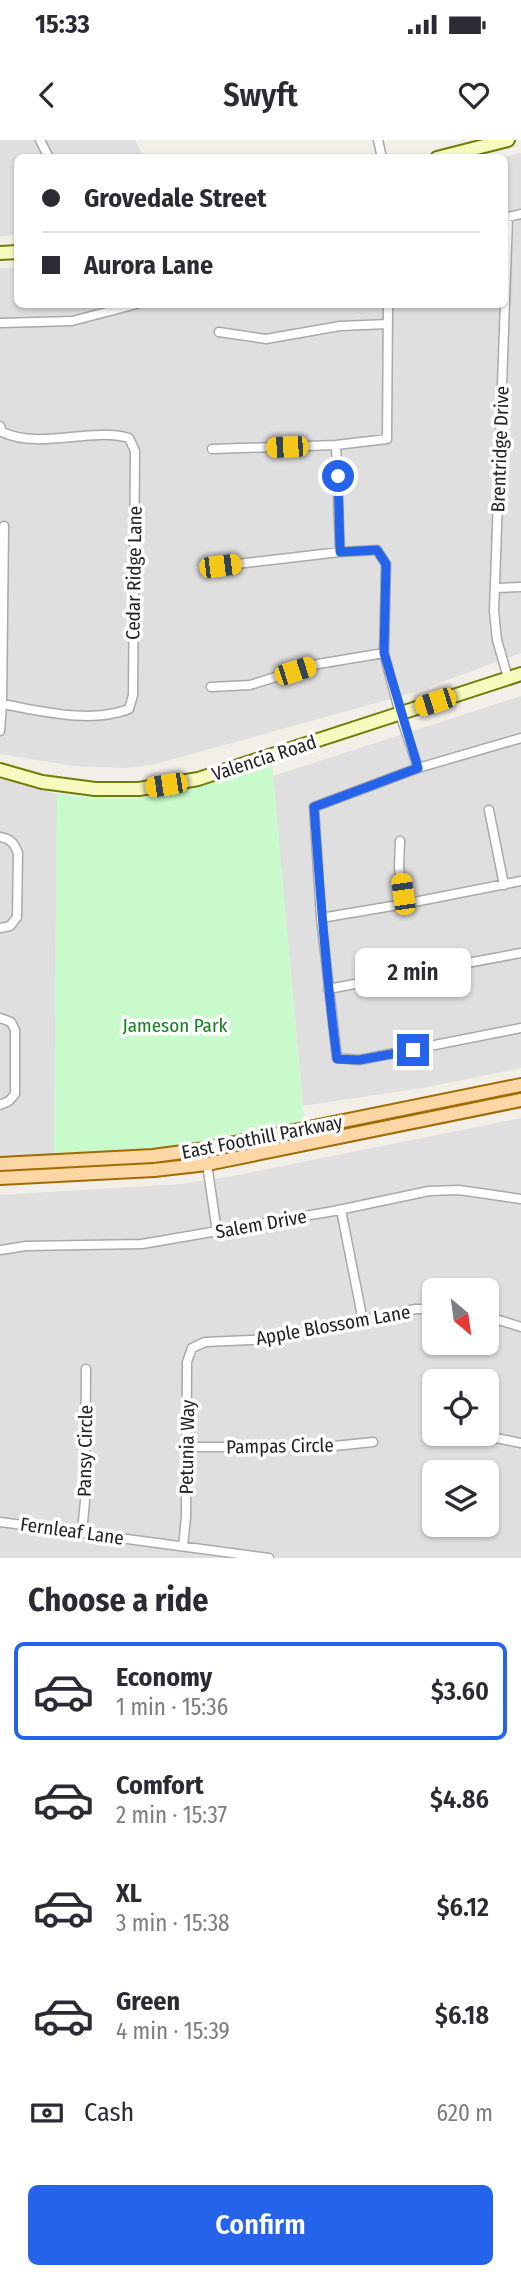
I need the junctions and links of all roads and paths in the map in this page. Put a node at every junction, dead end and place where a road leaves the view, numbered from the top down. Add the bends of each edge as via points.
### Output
1 (508, 140) edge
2 (453, 154) edge
3 (122, 308) edge
4 (388, 308) edge
5 (505, 308) edge
6 (0, 323) edge
7 (388, 324) junction
8 (219, 332) dead end
9 (1, 429) edge
10 (336, 445) junction
11 (212, 449) dead end
12 (4, 526) dead end
13 (340, 552) junction
14 (220, 566) dead end
15 (521, 587) edge
16 (496, 588) junction
17 (384, 653) junction
18 (514, 676) edge
19 (211, 687) dead end
20 (2, 704) junction
21 (400, 714) junction
22 (0, 731) edge
23 (521, 738) edge
24 (418, 768) junction
25 (0, 770) edge
26 (489, 810) dead end
27 (0, 837) edge
28 (400, 841) dead end
29 (521, 881) edge
30 (504, 885) junction
31 (404, 904) junction
32 (321, 918) junction
33 (5, 927) edge
34 (521, 953) edge
35 (328, 989) junction
36 (0, 1018) edge
37 (521, 1028) edge
38 (521, 1085) edge
39 (521, 1100) edge
40 (0, 1105) edge
41 (0, 1164) edge
42 (207, 1164) junction
43 (0, 1178) edge
44 (521, 1199) edge
45 (341, 1209) junction
46 (217, 1232) junction
47 (0, 1250) edge
48 (422, 1309) edge
49 (499, 1320) edge
50 (363, 1321) junction
51 (521, 1327) edge
52 (192, 1348) joint
53 (86, 1369) dead end
54 (499, 1439) edge
55 (373, 1442) dead end
56 (521, 1443) edge
57 (187, 1447) junction
58 (0, 1522) edge
59 (82, 1532) junction
60 (183, 1546) junction
61 (269, 1558) edge

1 - 2 street
3 - 6 street via 72,321
4 - 7 street
5 - 16 street, Brentridge Drive
7 - 8 street via 340,326 265,339
7 - 10 street via 387,439
9 - 20 street, Cedar Ridge Lane via 15,439 114,434 129,438 135,451 133,695 129,709 116,714 67,715
10 - 11 street
10 - 13 street
12 - 20 street
13 - 14 street
13 - 17 street via 377,550 386,564
15 - 16 street
16 - 18 street, Brentridge Drive via 497,640
17 - 19 street via 317,664 250,685
17 - 21 street
18 - 21 street, Valencia Road
20 - 22 street
21 - 24 street
21 - 25 street, Valencia Road via 198,779 139,789 42,782
23 - 24 street
24 - 32 street via 314,807
26 - 30 street
27 - 33 street via 14,844 18,853 17,916
28 - 31 street
29 - 30 street
30 - 31 street
31 - 32 street
32 - 35 street
34 - 35 street
35 - 37 street via 337,1059 359,1060
36 - 40 street via 11,1022 15,1030 15,1094
38 - 41 main road, East Foothill Parkway via 205,1149
39 - 42 main road, East Foothill Parkway
42 - 43 main road, East Foothill Parkway
42 - 46 street
44 - 45 street, Salem Drive via 459,1190 429,1191
45 - 46 street, Salem Drive
45 - 50 street
46 - 47 street, Salem Drive via 142,1244
48 - 50 street, Apple Blossom Lane
49 - 51 street
50 - 52 street, Apple Blossom Lane via 270,1339 205,1342
52 - 57 street, Petunia Way via 187,1362
53 - 59 street, Pansy Circle
54 - 56 street
55 - 57 street, Pampas Circle via 325,1447
57 - 60 street, Petunia Way
58 - 59 street, Fernleaf Lane
59 - 60 street, Fernleaf Lane
60 - 61 street, Fernleaf Lane

